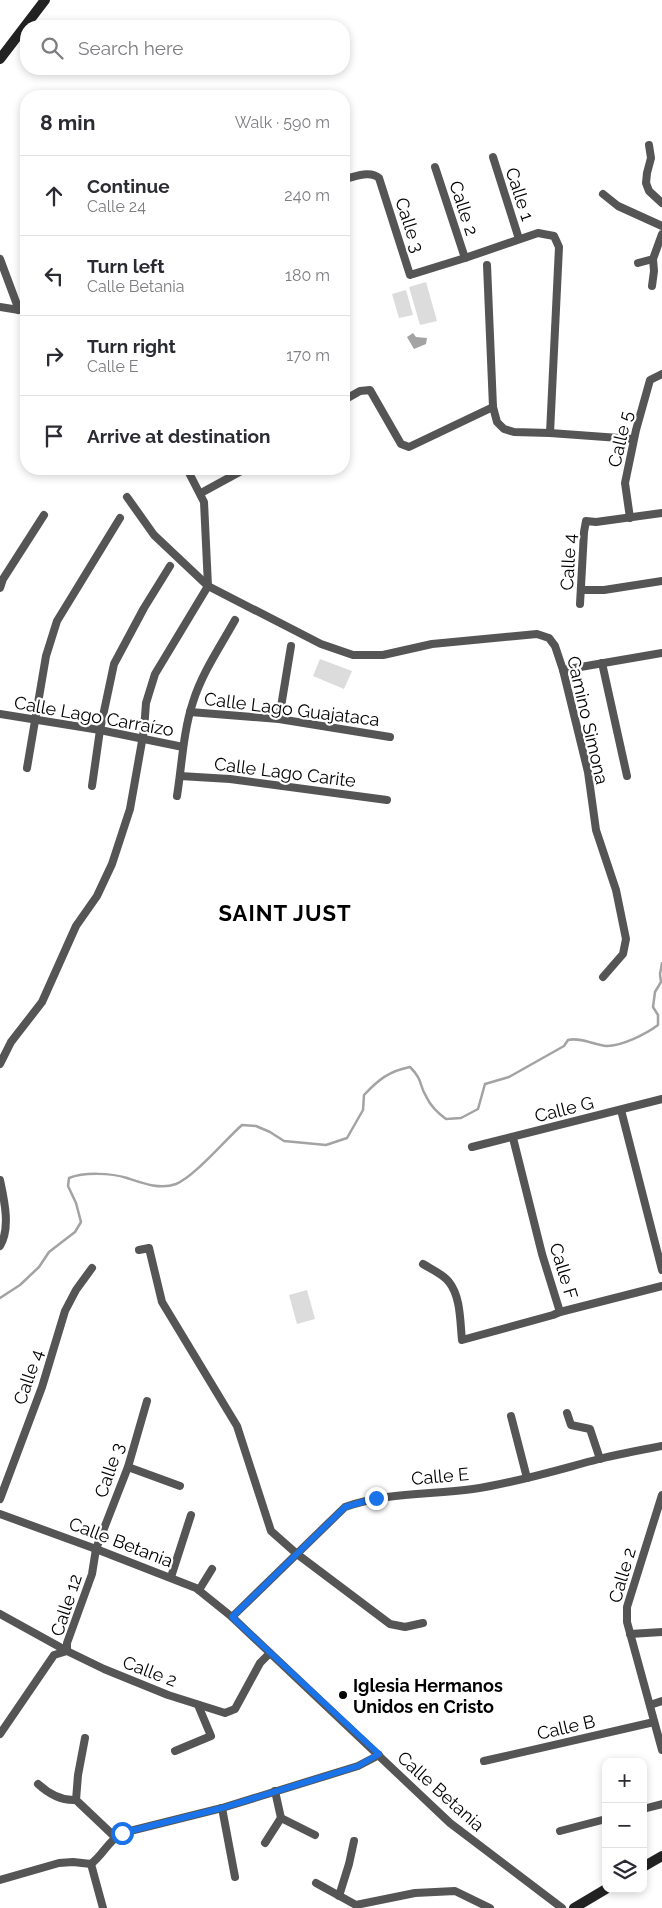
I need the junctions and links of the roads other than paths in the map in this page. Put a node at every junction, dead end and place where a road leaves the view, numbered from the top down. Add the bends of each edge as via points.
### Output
1 (45, 0) edge
2 (30, 20) edge
3 (20, 33) edge
4 (0, 59) edge
5 (649, 146) dead end
6 (493, 157) dead end
7 (435, 167) dead end
8 (350, 179) edge
9 (603, 194) dead end
10 (662, 202) edge
11 (662, 226) edge
12 (662, 234) edge
13 (519, 239) junction
14 (465, 258) junction
15 (0, 259) edge
16 (653, 259) junction
17 (638, 263) dead end
18 (487, 265) dead end
19 (652, 286) dead end
20 (20, 304) edge
21 (0, 307) edge
22 (20, 308) edge
23 (662, 374) edge
24 (350, 397) edge
25 (493, 407) junction
26 (550, 433) junction
27 (634, 440) junction
28 (190, 475) edge
29 (234, 475) edge
30 (201, 493) junction
31 (127, 497) dead end
32 (44, 514) dead end
33 (662, 514) edge
34 (120, 518) dead end
35 (630, 518) junction
36 (170, 566) dead end
37 (662, 581) edge
38 (208, 586) junction
39 (0, 588) edge
40 (582, 590) junction
41 (580, 604) dead end
42 (235, 620) dead end
43 (291, 646) dead end
44 (662, 653) edge
45 (602, 663) junction
46 (563, 670) junction
47 (190, 712) junction
48 (0, 714) edge
49 (280, 719) junction
50 (35, 720) junction
51 (100, 730) junction
52 (390, 737) dead end
53 (143, 739) junction
54 (184, 747) junction
55 (27, 768) dead end
56 (180, 776) junction
57 (627, 776) dead end
58 (92, 786) dead end
59 (177, 796) dead end
60 (387, 800) dead end
61 (603, 977) dead end
62 (0, 1064) edge
63 (662, 1099) edge
64 (621, 1110) junction
65 (513, 1138) junction
66 (472, 1147) dead end
67 (0, 1180) edge
68 (0, 1246) edge
69 (139, 1250) dead end
70 (423, 1264) dead end
71 (92, 1268) dead end
72 (662, 1270) edge
73 (662, 1286) edge
74 (560, 1312) junction
75 (147, 1401) dead end
76 (566, 1413) dead end
77 (511, 1416) dead end
78 (662, 1446) edge
79 (600, 1459) junction
80 (128, 1467) junction
81 (527, 1478) junction
82 (180, 1486) dead end
83 (662, 1496) edge
84 (0, 1499) edge
85 (0, 1514) edge
86 (191, 1515) dead end
87 (96, 1549) junction
88 (297, 1554) junction
89 (212, 1569) dead end
90 (171, 1577) junction
91 (199, 1590) junction
92 (0, 1614) edge
93 (232, 1617) junction
94 (423, 1623) dead end
95 (662, 1632) edge
96 (630, 1634) junction
97 (68, 1652) junction
98 (270, 1653) junction
99 (662, 1701) edge
100 (198, 1704) junction
101 (650, 1705) junction
102 (654, 1722) junction
103 (0, 1734) edge
104 (85, 1738) dead end
105 (662, 1750) edge
106 (175, 1751) dead end
107 (379, 1754) junction
108 (484, 1761) dead end
109 (38, 1784) dead end
110 (275, 1791) junction
111 (76, 1800) junction
112 (662, 1804) edge
113 (222, 1808) junction
114 (647, 1808) edge
115 (281, 1818) junction
116 (602, 1820) edge
117 (560, 1831) dead end
118 (315, 1835) dead end
119 (116, 1837) junction
120 (354, 1841) dead end
121 (266, 1843) dead end
122 (662, 1856) edge
123 (91, 1864) junction
124 (647, 1865) edge
125 (235, 1877) dead end
126 (0, 1880) edge
127 (316, 1883) dead end
128 (602, 1891) edge
129 (339, 1896) junction
130 (103, 1908) edge
131 (490, 1908) edge
132 (562, 1908) edge
133 (574, 1908) edge

1 - 2 street
3 - 4 street
5 - 10 street via 651,158 646,183 649,191
6 - 13 street, Calle 1
7 - 14 street, Calle 2
8 - 14 street, Calle 3 via 370,174 379,178 410,275
9 - 11 street via 618,206
12 - 16 street
13 - 14 street, Calle 3
13 - 26 street, Calle 3 via 538,233 554,236 559,247
15 - 20 street
16 - 17 street
16 - 19 street
18 - 25 street
21 - 22 street
23 - 27 street, Calle 5 via 650,380
24 - 25 street via 370,390 401,444 409,447
25 - 26 street via 496,422 504,430
26 - 27 street
27 - 35 street, Calle 5 via 626,483
28 - 30 street
29 - 30 street
30 - 38 street via 206,510
31 - 38 street, Camino Simona via 154,535
32 - 39 street
33 - 35 street
34 - 50 street via 57,621 46,656
35 - 40 street, Calle 4 via 586,521
36 - 51 street via 114,664
37 - 40 street
38 - 46 street, Camino Simona via 321,644 353,655 384,656 432,644 538,634 549,638 555,646
38 - 53 street via 155,674 146,703
40 - 41 street, Calle 4
42 - 47 street via 203,676
43 - 49 street
44 - 45 street
45 - 46 street
45 - 57 street
46 - 61 street, Camino Simona via 588,772 596,830 616,890 626,939 623,954
47 - 49 street, Calle Lago Guajataca
47 - 54 street
48 - 50 street, Calle Lago Carraízo
49 - 52 street, Calle Lago Guajataca
50 - 51 street, Calle Lago Carraízo
50 - 55 street
51 - 53 street, Calle Lago Carraízo
51 - 58 street
53 - 54 street, Calle Lago Carraízo
53 - 62 street via 130,809 98,896 76,926 42,1002 11,1042
54 - 56 street
56 - 59 street
56 - 60 street, Calle Lago Carite via 230,779
63 - 64 street, Calle G
64 - 65 street, Calle G
64 - 72 street
65 - 66 street, Calle G
65 - 74 street, Calle F
67 - 68 street via 6,1211
69 - 88 street via 149,1248 162,1302 237,1426 271,1532
70 - 74 street via 450,1282 458,1302 462,1340
71 - 84 street, Calle 4 via 65,1311 42,1387
73 - 74 street, Calle F
75 - 80 street, Calle 3
76 - 79 street via 571,1425 590,1429
77 - 81 street
78 - 79 street, Calle E
79 - 81 street, Calle E
80 - 82 street
80 - 87 street, Calle 3
81 - 88 street, Calle E via 472,1489 397,1494 360,1501 345,1507
83 - 96 street, Calle 2 via 627,1608
85 - 87 street, Calle Betania
86 - 90 street
87 - 90 street, Calle Betania
87 - 97 street, Calle 12 via 92,1574 67,1643
88 - 93 street, Calle E
88 - 94 street via 390,1624 405,1627
89 - 91 street
90 - 91 street, Calle Betania
91 - 93 street, Calle Betania
92 - 97 street, Calle 2
93 - 98 street, Calle Betania
95 - 96 street
96 - 101 street, Calle 2
97 - 100 street, Calle 2 via 168,1695
97 - 103 street, Calle 12 via 54,1655
98 - 100 street, Calle 2 via 260,1663 235,1709 226,1713
98 - 107 street, Calle Betania
99 - 101 street
100 - 106 street via 211,1736
101 - 102 street, Calle 2
102 - 105 street, Calle 2
102 - 108 street, Calle B
104 - 111 street
107 - 110 street via 358,1766
107 - 132 street, Calle Betania via 450,1823
109 - 111 street via 67,1801
110 - 113 street
110 - 115 street
111 - 119 street
112 - 114 street
113 - 119 street via 134,1829
113 - 125 street
115 - 118 street
115 - 121 street
116 - 117 street
119 - 123 street
120 - 129 street
122 - 124 street
123 - 126 street via 59,1864
123 - 130 street
127 - 129 street
128 - 133 street
129 - 131 street via 356,1905 415,1893 455,1891

